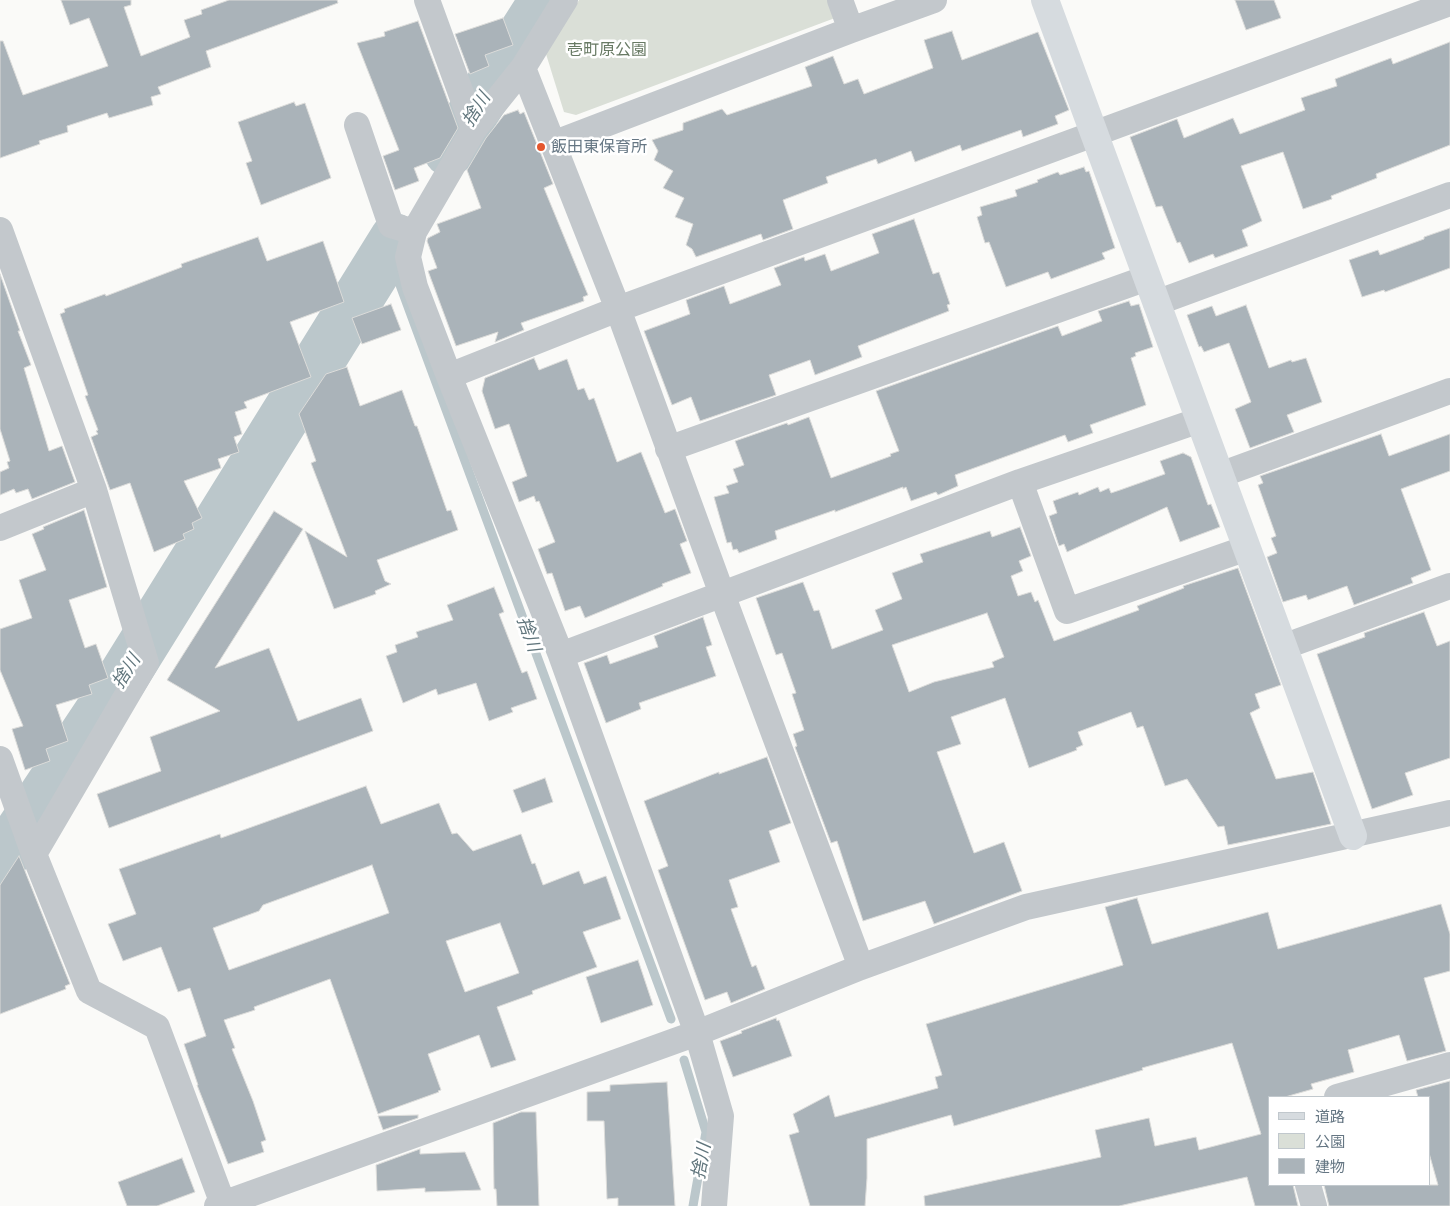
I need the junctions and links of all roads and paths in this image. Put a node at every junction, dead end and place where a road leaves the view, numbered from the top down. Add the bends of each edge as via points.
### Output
1 (427, 0) edge
2 (565, 0) edge
3 (840, 0) edge
4 (934, 0) edge
5 (1045, 0) edge
6 (1450, 3) edge
7 (851, 30) junction
8 (523, 68) junction
9 (357, 125) dead end
10 (474, 129) junction
11 (1095, 135) junction
12 (553, 144) junction
13 (1450, 195) edge
14 (0, 230) edge
15 (414, 232) junction
16 (1147, 278) junction
17 (1156, 303) junction
18 (618, 309) junction
19 (449, 376) junction
20 (1450, 391) edge
21 (1200, 420) junction
22 (668, 449) junction
23 (1220, 475) junction
24 (1020, 482) junction
25 (94, 490) junction
26 (0, 528) edge
27 (1247, 548) junction
28 (1450, 586) edge
29 (722, 594) junction
30 (1283, 647) junction
31 (561, 654) junction
32 (0, 759) edge
33 (1450, 813) edge
34 (1353, 836) junction
35 (34, 854) junction
36 (861, 967) junction
37 (697, 1033) junction
38 (1450, 1065) edge
39 (1341, 1096) edge
40 (1308, 1186) edge
41 (220, 1205) edge
42 (714, 1206) edge
43 (1314, 1206) edge

1 - 10 street
2 - 8 street
3 - 7 street
4 - 7 street
5 - 11 street
6 - 11 street
7 - 12 street
8 - 10 street
8 - 12 street
9 - 15 street via 391,225
10 - 15 street
11 - 16 street
11 - 18 street
12 - 18 street
13 - 17 street
14 - 25 street
15 - 19 street via 408,257 415,287
16 - 17 street
16 - 22 street
17 - 21 street
18 - 19 street
18 - 22 street
19 - 31 street
20 - 23 street
21 - 23 street
21 - 24 street
22 - 29 street
23 - 27 street
24 - 27 street via 1067,611
24 - 29 street
25 - 26 street
25 - 35 street via 146,663
27 - 30 street
28 - 30 street
29 - 31 street
29 - 36 street
30 - 34 street
31 - 37 street
32 - 35 street
33 - 34 street
34 - 36 street via 1026,907
35 - 41 street via 89,991 157,1027
36 - 37 street
37 - 41 street
37 - 42 street via 722,1116
38 - 39 street
40 - 43 street

